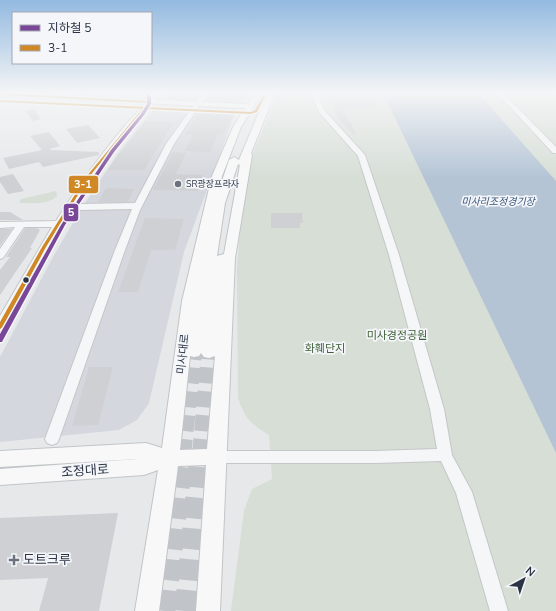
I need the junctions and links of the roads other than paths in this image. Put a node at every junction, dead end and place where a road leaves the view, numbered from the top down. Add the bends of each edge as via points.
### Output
1 (133, 122) edge
2 (186, 122) edge
3 (240, 122) edge
4 (260, 122) edge
5 (331, 122) edge
6 (528, 122) edge
7 (556, 151) edge
8 (247, 154) junction
9 (138, 206) junction
10 (80, 207) dead end
11 (21, 224) junction
12 (58, 224) junction
13 (0, 225) edge
14 (0, 256) edge
15 (1, 321) edge
16 (225, 346) junction
17 (189, 352) junction
18 (209, 353) tunnel mouth
19 (52, 439) dead end
20 (444, 455) junction
21 (216, 457) junction
22 (169, 458) junction
23 (0, 459) edge
24 (0, 478) edge
25 (147, 611) edge
26 (208, 611) edge
27 (499, 611) edge

1 - 12 street via 93,170
2 - 9 street via 170,144
3 - 17 main road, 미사대로 via 217,176 189,301
4 - 8 main road
5 - 20 street via 361,155 366,169 394,255 435,401
6 - 7 street
8 - 16 main road via 230,258
8 - 18 main road via 239,169 230,202 210,328
9 - 10 street
9 - 19 street
11 - 12 street
11 - 13 street
11 - 14 street
12 - 15 street
16 - 17 main road via 212,359 190,359
16 - 21 main road
17 - 22 main road, 미사대로
20 - 21 street via 375,458
20 - 27 street via 464,492
21 - 22 main road, 조정대로
21 - 26 main road
22 - 23 main road, 조정대로 via 146,451
22 - 24 main road, 조정대로 via 144,467
22 - 25 main road, 미사대로

